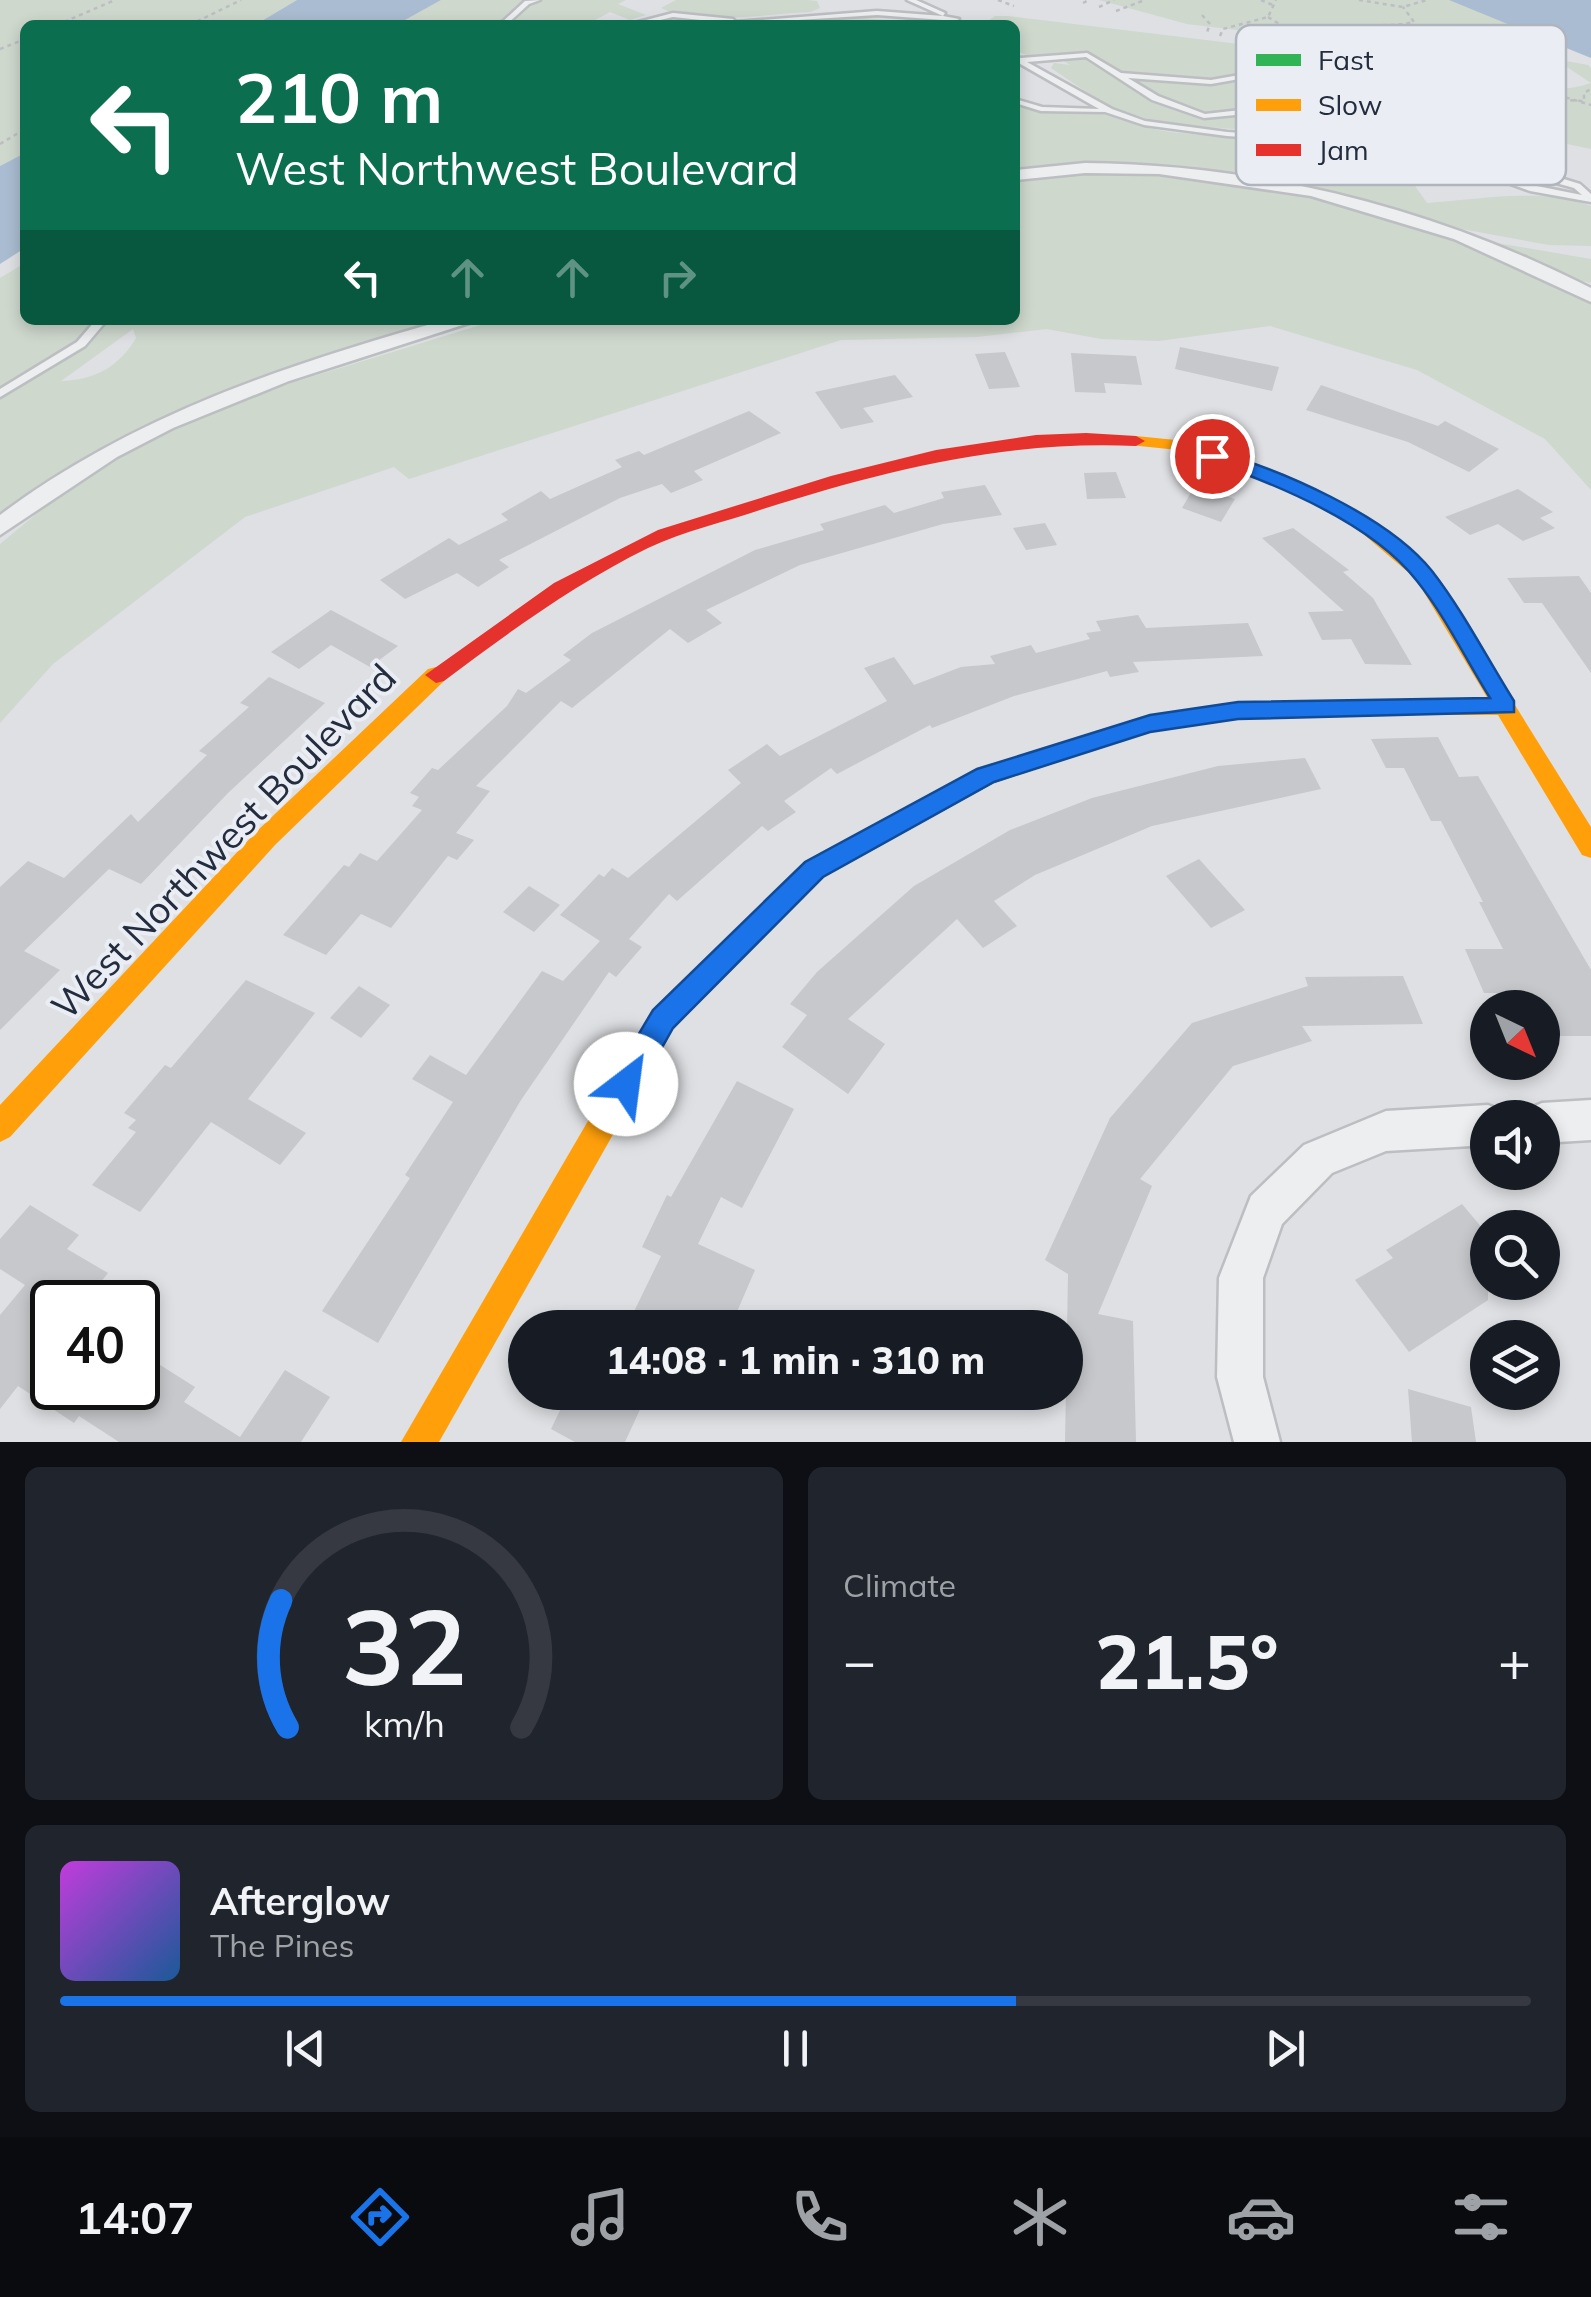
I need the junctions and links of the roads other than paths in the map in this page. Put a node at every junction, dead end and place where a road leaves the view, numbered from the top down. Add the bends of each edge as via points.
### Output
1 (910, 0) edge
2 (530, 1) edge
3 (824, 8) dead end
4 (842, 14) junction
5 (508, 20) edge
6 (650, 20) edge
7 (725, 20) edge
8 (767, 20) edge
9 (930, 20) edge
10 (955, 20) edge
11 (1020, 59) edge
12 (1020, 61) edge
13 (1123, 75) junction
14 (1236, 78) edge
15 (1218, 82) junction
16 (1236, 84) edge
17 (1020, 102) edge
18 (1102, 111) dead end
19 (1236, 113) edge
20 (1236, 133) edge
21 (1020, 175) edge
22 (1236, 179) edge
23 (1566, 183) edge
24 (1269, 185) edge
25 (1525, 185) edge
26 (1591, 199) edge
27 (1591, 296) edge
28 (97, 325) edge
29 (450, 325) edge
30 (0, 394) edge
31 (0, 527) edge
32 (1506, 706) junction
33 (1591, 848) edge
34 (1591, 1120) edge
35 (1560, 1122) edge
36 (0, 1127) edge
37 (1470, 1127) edge
38 (419, 1442) edge
39 (1257, 1442) edge

1 - 10 lane
2 - 5 lane
3 - 4 lane
4 - 8 lane
4 - 9 lane
6 - 7 lane via 673,14
11 - 13 lane via 1087,55
12 - 20 lane via 1114,114
13 - 15 lane
13 - 19 lane via 1168,105 1204,116
14 - 15 lane
15 - 16 lane
17 - 18 lane
21 - 22 street via 1120,168
23 - 26 lane
24 - 27 street via 1460,233
25 - 26 lane
28 - 30 lane via 80,344
29 - 31 street via 304,366 159,422
32 - 33 street, West Northwest Boulevard
32 - 36 street, West Northwest Boulevard via 1423,574 1362,523 1278,478 1180,445 1073,436 848,475 642,543 539,600 435,676 266,838
32 - 38 street via 1238,710 1150,724 986,776 814,870 663,1019
34 - 35 street
37 - 39 street via 1386,1130 1318,1159 1266,1211 1241,1278 1240,1377

